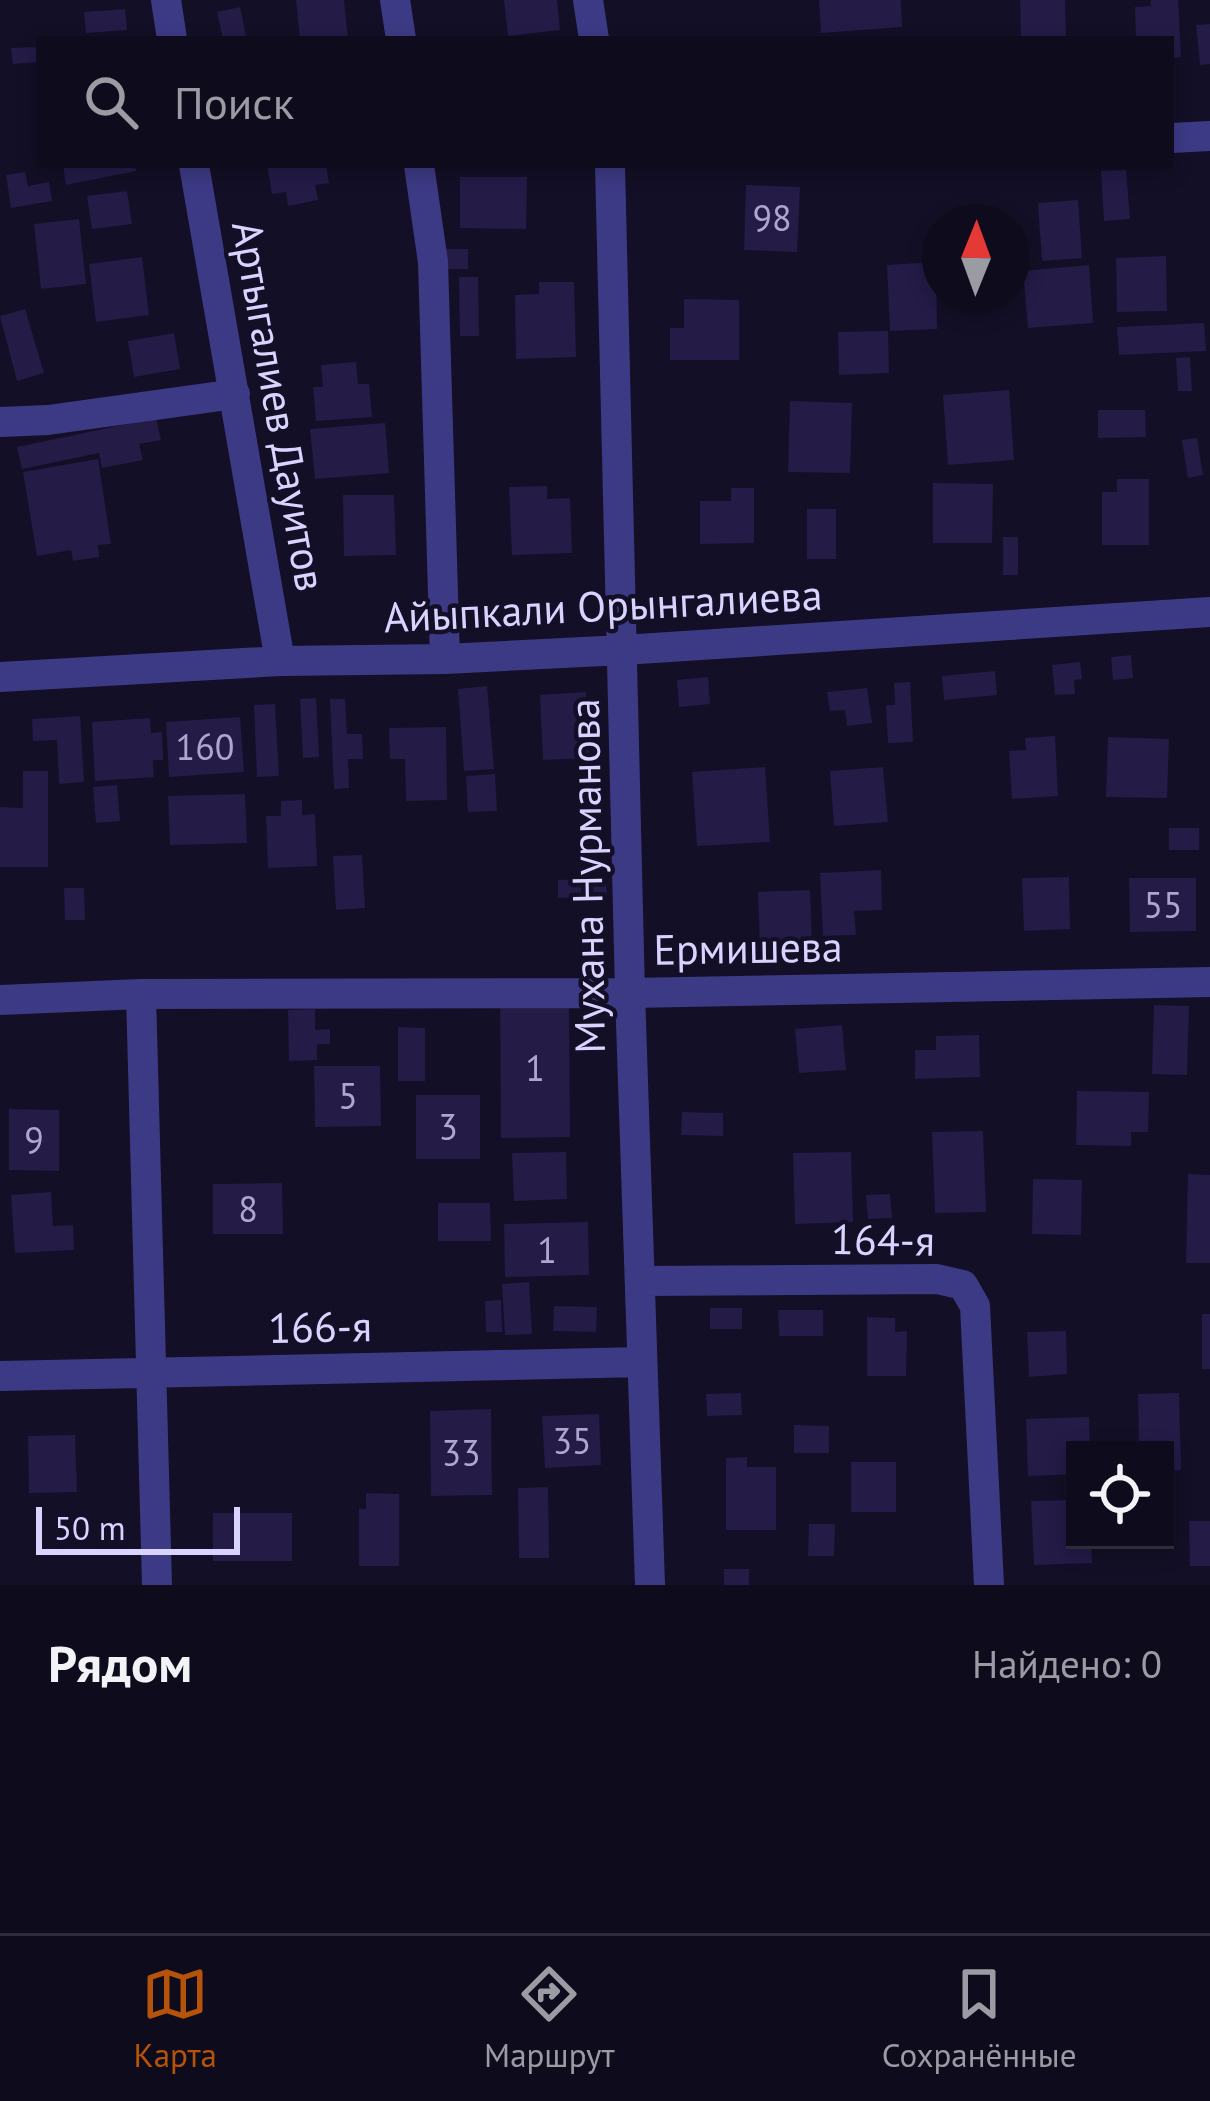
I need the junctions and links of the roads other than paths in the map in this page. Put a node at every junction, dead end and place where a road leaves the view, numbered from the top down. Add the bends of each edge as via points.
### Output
1 (166, 0) edge
2 (395, 0) edge
3 (588, 0) edge
4 (172, 36) edge
5 (400, 36) edge
6 (593, 36) edge
7 (1210, 136) edge
8 (1174, 138) edge
9 (195, 168) edge
10 (419, 168) edge
11 (610, 168) edge
12 (235, 394) junction
13 (0, 422) edge
14 (1210, 613) edge
15 (623, 650) junction
16 (445, 658) junction
17 (280, 661) junction
18 (0, 677) edge
19 (1210, 982) edge
20 (630, 993) junction
21 (141, 994) junction
22 (0, 1000) edge
23 (642, 1281) junction
24 (642, 1362) junction
25 (151, 1372) junction
26 (0, 1376) edge
27 (158, 1585) edge
28 (650, 1585) edge
29 (988, 1585) edge

1 - 4 street
2 - 5 street
3 - 6 street
7 - 8 street
9 - 12 street, Артыгалиев Дауитов
10 - 16 street via 433,262
11 - 15 street, Мухана Нурманова
12 - 13 street
12 - 17 street, Артыгалиев Дауитов
14 - 15 street, Айыпкали Орынгалиева
15 - 16 street, Айыпкали Орынгалиева
15 - 20 street, Мухана Нурманова
16 - 17 street, Айыпкали Орынгалиева
17 - 18 street, Айыпкали Орынгалиева
19 - 20 street, Ермишева
20 - 21 street, Ермишева
20 - 23 street, Мухана Нурманова
21 - 22 street, Ермишева
21 - 25 street
23 - 24 street, Мухана Нурманова
23 - 29 street, 164-я via 964,1285 975,1306
24 - 25 street, 166-я
24 - 28 street, Мухана Нурманова
25 - 26 street, 166-я
25 - 27 street

